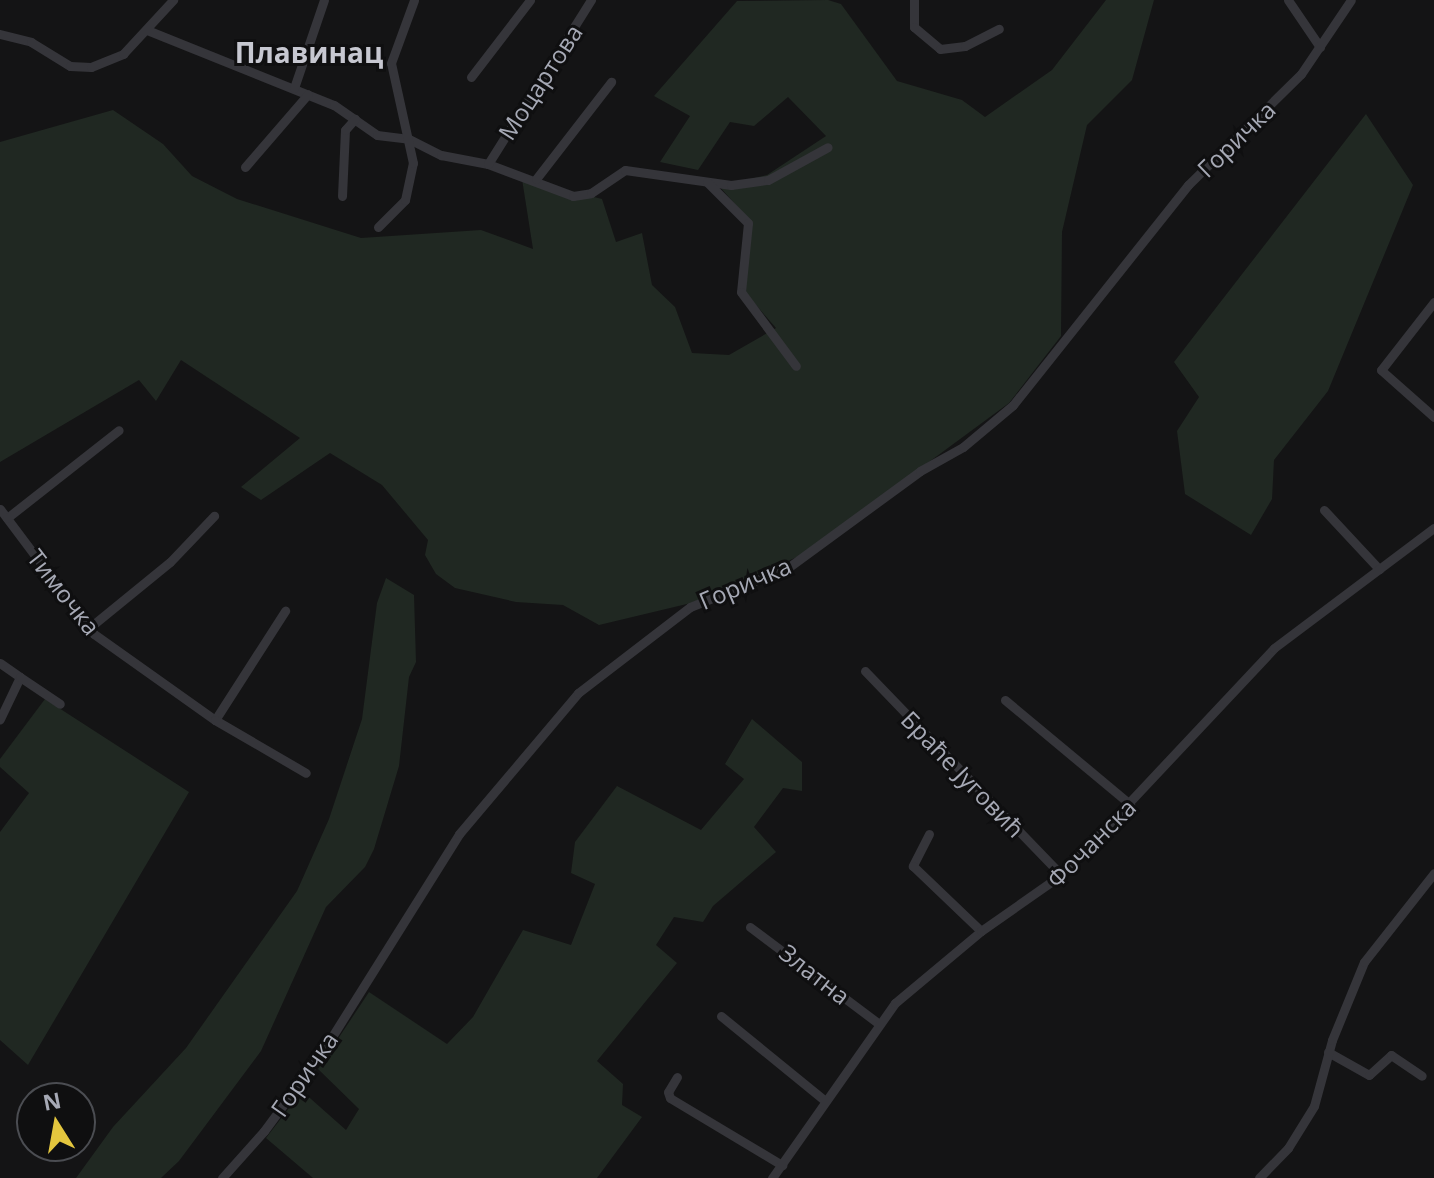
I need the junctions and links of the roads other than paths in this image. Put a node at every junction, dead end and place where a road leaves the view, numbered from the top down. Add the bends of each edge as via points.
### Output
1 (173, 0) edge
2 (324, 0) edge
3 (414, 0) edge
4 (530, 0) edge
5 (591, 0) edge
6 (914, 0) edge
7 (1288, 0) edge
8 (1351, 0) edge
9 (999, 29) dead end
10 (147, 30) junction
11 (0, 34) edge
12 (1320, 47) junction
13 (471, 77) dead end
14 (611, 82) dead end
15 (294, 88) junction
16 (308, 94) junction
17 (355, 119) junction
18 (409, 139) junction
19 (828, 147) dead end
20 (488, 164) junction
21 (245, 167) dead end
22 (536, 179) junction
23 (707, 182) junction
24 (342, 196) dead end
25 (378, 227) dead end
26 (1434, 302) edge
27 (796, 366) dead end
28 (1434, 417) edge
29 (119, 430) dead end
30 (1324, 510) dead end
31 (3, 513) edge
32 (214, 516) dead end
33 (1434, 528) edge
34 (1379, 569) junction
35 (285, 611) dead end
36 (89, 628) junction
37 (0, 663) edge
38 (865, 671) dead end
39 (20, 677) junction
40 (1005, 700) dead end
41 (60, 704) dead end
42 (0, 719) edge
43 (215, 720) junction
44 (306, 773) dead end
45 (1130, 804) junction
46 (929, 834) dead end
47 (1434, 873) edge
48 (1061, 875) junction
49 (750, 927) dead end
50 (981, 931) junction
51 (721, 1016) dead end
52 (878, 1023) junction
53 (1328, 1052) junction
54 (1422, 1076) dead end
55 (677, 1077) dead end
56 (824, 1100) junction
57 (782, 1165) junction
58 (222, 1178) edge
59 (772, 1178) edge
60 (1259, 1178) edge

1 - 10 street
2 - 15 street
3 - 18 street via 396,37 391,63 395,100
4 - 13 street
5 - 20 street, Моцартова
6 - 9 street via 914,27 940,49 965,46
7 - 12 street
8 - 12 street, Горичка
10 - 11 street via 115,59 81,67 22,38
10 - 15 street
12 - 58 street, Горичка via 1284,93 1163,215 1013,405 789,567 695,604 578,693 459,834 323,1051
14 - 22 street
15 - 16 street
16 - 17 street
16 - 21 street
17 - 18 street via 384,138
17 - 24 street via 345,130
18 - 20 street via 441,155
18 - 25 street via 413,153 406,195
19 - 23 street via 768,180
20 - 22 street
22 - 23 street via 573,196 591,193 625,170
23 - 27 street via 748,223 741,292
26 - 28 street via 1381,370
29 - 31 street
30 - 34 street
31 - 36 street, Тимочка
32 - 36 street via 170,562
33 - 34 street, Фочанска
34 - 45 street, Фочанска via 1255,665
35 - 43 street
36 - 43 street, Тимочка
37 - 39 street
38 - 48 street, Браће Југовић
39 - 41 street
39 - 42 street
40 - 45 street
43 - 44 street, Тимочка
45 - 48 street, Фочанска
46 - 50 street via 913,866
47 - 53 street via 1364,962
48 - 50 street, Фочанска
49 - 52 street, Златна
50 - 52 street, Фочанска
51 - 56 street
52 - 56 street, Фочанска
53 - 54 street via 1369,1075 1391,1055
53 - 60 street via 1305,1125
55 - 57 street via 670,1098
56 - 57 street, Фочанска
57 - 59 street, Фочанска

